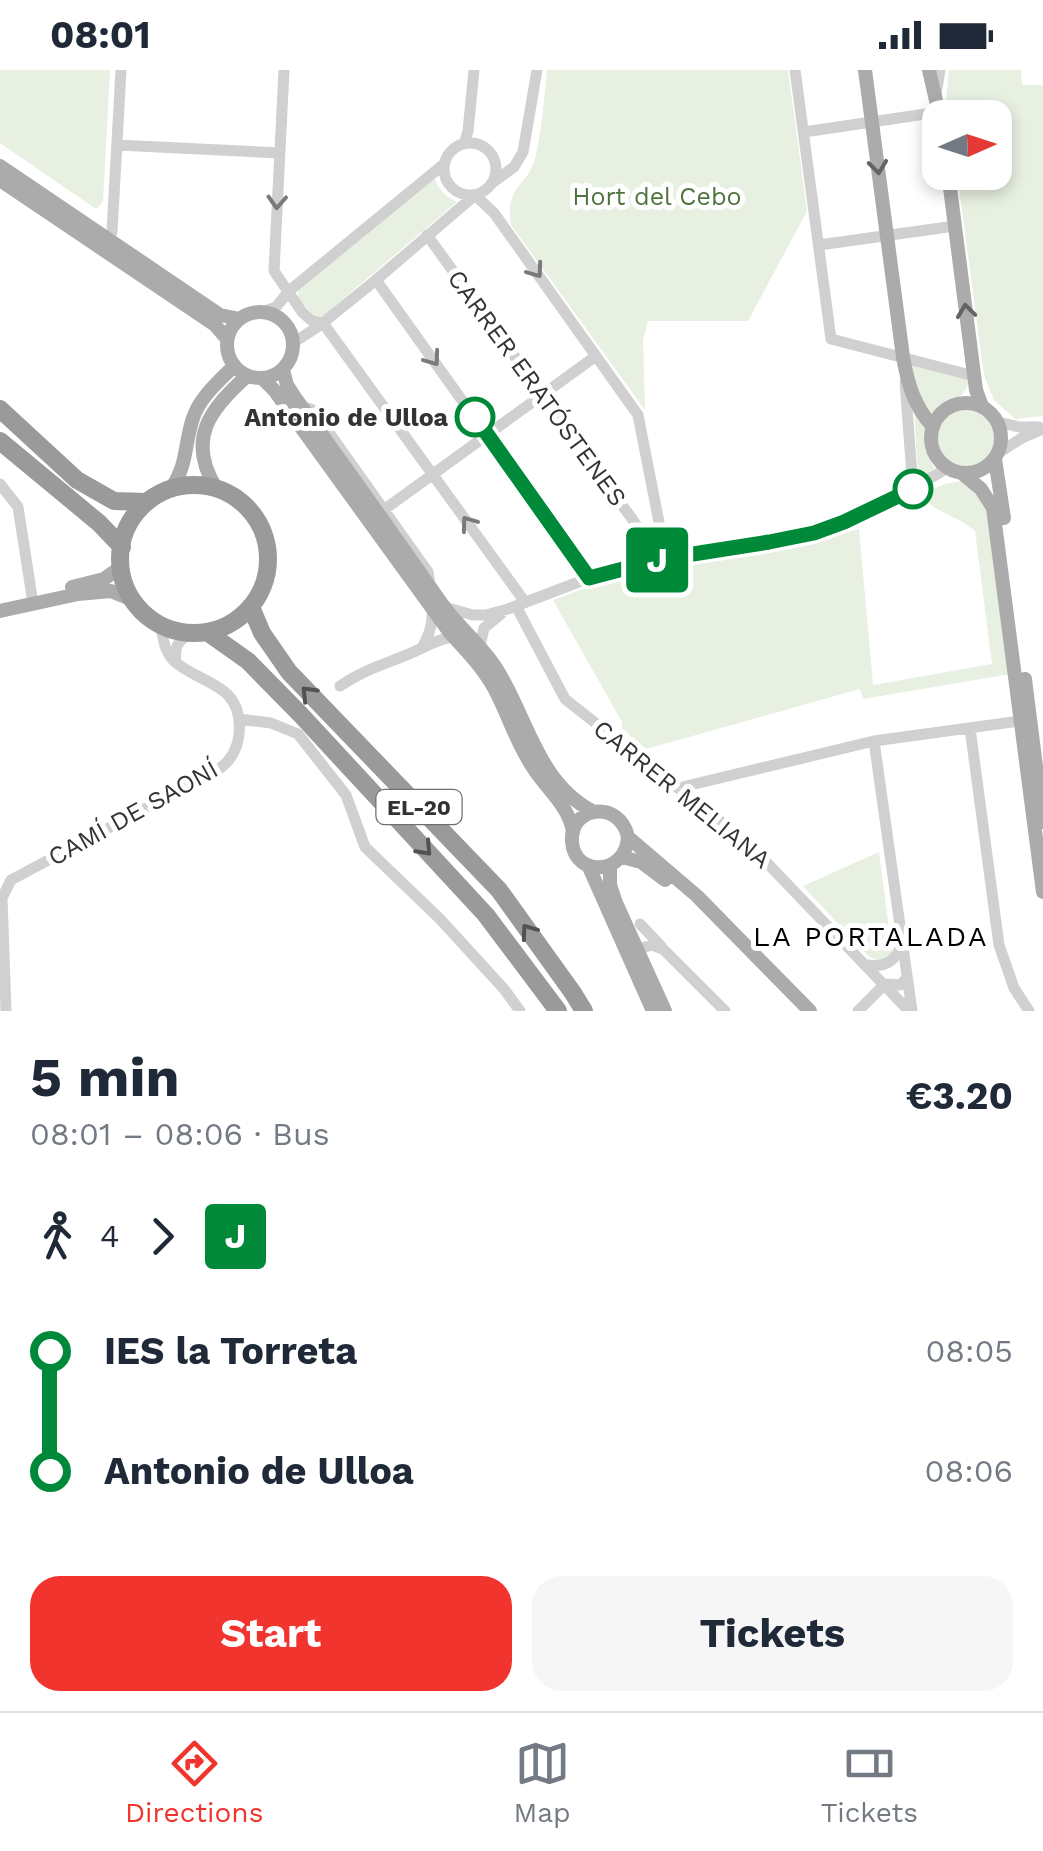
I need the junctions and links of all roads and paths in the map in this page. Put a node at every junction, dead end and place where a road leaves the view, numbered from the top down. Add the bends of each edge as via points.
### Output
1 (122, 70) edge
2 (284, 70) edge
3 (474, 70) edge
4 (536, 70) edge
5 (795, 70) edge
6 (865, 70) edge
7 (929, 70) edge
8 (940, 70) edge
9 (936, 95) junction
10 (937, 100) edge
11 (922, 117) edge
12 (872, 122) junction
13 (804, 132) junction
14 (118, 144) junction
15 (464, 144) junction
16 (280, 153) junction
17 (444, 164) junction
18 (0, 166) edge
19 (0, 180) edge
20 (492, 183) junction
21 (951, 190) edge
22 (474, 195) junction
23 (956, 226) junction
24 (112, 232) dead end
25 (426, 235) junction
26 (886, 235) junction
27 (819, 245) junction
28 (376, 280) junction
29 (289, 291) junction
30 (262, 312) junction
31 (240, 319) junction
32 (323, 323) junction
33 (227, 339) junction
34 (293, 343) junction
35 (596, 356) junction
36 (902, 358) junction
37 (284, 370) junction
38 (240, 371) junction
39 (974, 376) junction
40 (263, 379) junction
41 (542, 395) junction
42 (301, 406) junction
43 (982, 406) junction
44 (0, 409) edge
45 (998, 422) junction
46 (932, 426) junction
47 (1043, 428) edge
48 (487, 435) junction
49 (0, 441) edge
50 (997, 456) junction
51 (946, 468) junction
52 (432, 474) junction
53 (963, 474) junction
54 (0, 484) edge
55 (216, 488) junction
56 (172, 489) junction
57 (913, 489) junction
58 (147, 502) junction
59 (656, 504) junction
60 (385, 509) junction
61 (631, 517) junction
62 (647, 541) junction
63 (122, 547) junction
64 (664, 559) junction
65 (640, 564) junction
66 (121, 566) junction
67 (589, 578) junction
68 (430, 586) junction
69 (32, 600) junction
70 (133, 600) junction
71 (516, 606) junction
72 (251, 607) junction
73 (438, 608) junction
74 (0, 610) edge
75 (161, 625) junction
76 (199, 633) junction
77 (451, 635) junction
78 (480, 646) junction
79 (422, 648) junction
80 (176, 662) junction
81 (340, 686) dead end
82 (239, 719) junction
83 (1026, 721) junction
84 (970, 728) junction
85 (874, 741) junction
86 (678, 788) junction
87 (594, 812) junction
88 (1043, 822) edge
89 (573, 832) junction
90 (628, 837) junction
91 (616, 862) junction
92 (588, 865) junction
93 (1043, 892) edge
94 (640, 924) dead end
95 (902, 944) junction
96 (651, 948) junction
97 (867, 965) junction
98 (907, 978) junction
99 (886, 984) junction
100 (6, 1011) edge
101 (520, 1011) edge
102 (558, 1011) edge
103 (584, 1011) edge
104 (653, 1011) edge
105 (666, 1011) edge
106 (724, 1011) edge
107 (800, 1011) edge
108 (810, 1011) edge
109 (858, 1011) edge
110 (910, 1011) edge
111 (1029, 1011) edge

1 - 14 street
2 - 16 street
3 - 15 street
4 - 20 street via 523,152
5 - 13 street
6 - 12 main road
7 - 9 main road
8 - 9 street
9 - 10 main road
11 - 12 street
12 - 13 street
12 -> 26 main road
13 - 27 street
14 - 16 street
14 - 24 street
15 - 17 street
15 - 20 street via 489,151
16 -> 29 street via 274,272
17 - 22 street via 451,188
17 - 29 street
18 - 31 main road via 220,315
19 - 33 main road
20 - 22 street
21 - 23 main road
22 - 25 street
22 -> 35 street via 494,213
23 - 26 street
39 -> 23 main road
25 - 28 street
25 - 41 street, CARRER ERATÓSTENES
26 - 27 street
26 - 36 main road
27 - 36 street via 832,339
28 - 32 street
28 -> 48 street
29 - 30 street
29 - 32 street, CARRER MELIANA via 312,321
30 - 31 main road
30 - 34 main road via 284,322
31 - 33 main road
32 - 34 street
32 - 52 street, CARRER MELIANA
33 - 38 main road
34 - 37 main road
35 - 41 street
35 - 59 street via 638,415
36 - 39 street
36 - 46 main road via 910,392
36 - 57 street
37 - 40 main road
37 - 42 main road
38 - 40 main road
38 - 55 main road via 206,425 202,452
38 - 56 main road via 210,389 194,416 182,474
39 - 43 main road
40 - 73 main road
41 - 48 street
41 - 61 street, CARRER ERATÓSTENES
42 - 60 street via 313,410
42 - 68 main road
43 - 45 main road
43 - 46 main road via 959,403
44 - 58 highway via 77,480 114,500
45 - 47 street
45 - 50 main road
46 - 51 main road via 932,452
47 - 50 street
48 - 52 street
48 - 67 street
49 - 63 highway
50 - 53 main road via 986,468
50 - 83 main road
51 - 53 main road
51 - 57 street
52 - 60 street
71 -> 52 street, CARRER MELIANA
53 - 83 main road via 993,508
54 - 69 street via 18,506
55 - 56 highway
55 - 72 highway via 255,516 266,538 264,586
56 - 58 highway
57 - 64 street via 814,533
58 - 63 highway, EL-20
59 - 61 street
59 - 64 street
60 - 68 street via 428,572
61 - 62 street, CARRER ERATÓSTENES
62 - 64 street, CARRER ERATÓSTENES
62 - 65 street
63 - 66 highway, EL-20
64 - 65 street
65 - 67 street
66 - 69 main road via 104,579
66 - 70 highway, EL-20
67 - 71 street
68 - 73 main road
69 - 70 main road via 111,591
69 - 74 main road
70 - 75 highway, EL-20
71 - 73 street via 486,615
71 - 78 street via 484,628
71 - 86 street, CARRER MELIANA via 565,699
72 - 76 highway via 232,624
103 -> 72 highway, EL-20 via 499,890 288,672
73 - 77 main road
73 - 78 main road
73 - 79 street
75 - 76 highway, EL-20
75 - 80 street
76 - 80 street via 181,639
76 -> 102 highway, EL-20 via 248,661 301,715 486,915
77 - 79 street
77 - 89 main road via 492,684 518,743
78 - 87 main road via 542,762 567,795
79 - 81 street
80 - 82 street via 224,691
82 - 100 street, CAMÍ DE SAONÍ via 239,738 224,766 12,880 2,898
82 - 101 street via 298,734 346,795 365,847 440,919
83 - 84 street
83 - 88 main road
83 - 93 main road
84 - 85 street
84 - 111 street via 999,945
85 - 86 street
85 - 95 street
86 - 97 street, CARRER MELIANA via 748,843
87 - 89 main road
87 - 90 main road via 617,816
89 - 92 main road via 573,848
90 - 91 main road
90 - 108 main road via 697,896
91 - 92 main road
91 - 96 main road via 610,884 616,903
91 - 107 main road via 633,858 680,892
92 - 104 main road
94 - 96 street
95 - 97 street via 889,962
95 - 98 street
96 - 105 main road
96 - 106 street
97 - 99 street, CARRER MELIANA
98 - 99 street
98 - 110 street
99 - 109 street
99 - 110 street, CARRER MELIANA

